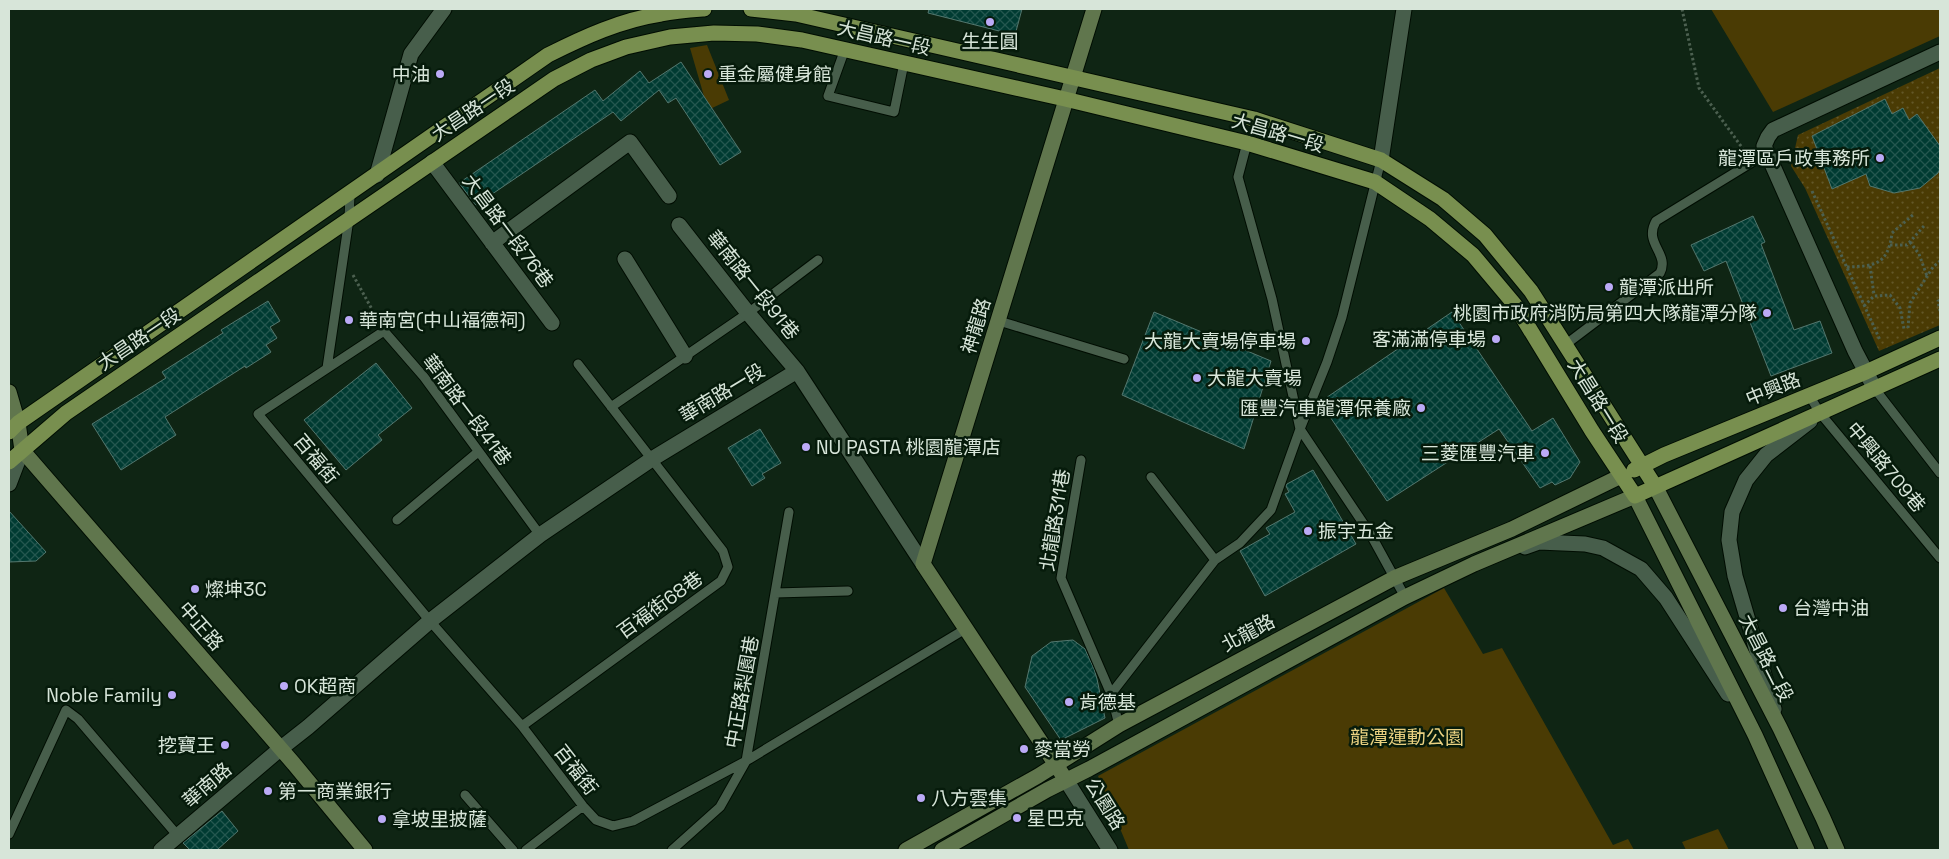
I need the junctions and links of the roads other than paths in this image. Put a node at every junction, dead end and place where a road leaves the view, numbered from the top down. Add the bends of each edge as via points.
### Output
1 (444, 9) edge
2 (704, 9) edge
3 (751, 9) edge
4 (1094, 9) edge
5 (1404, 9) edge
6 (845, 50) junction
7 (1940, 52) edge
8 (904, 63) junction
9 (1073, 78) junction
10 (1065, 99) junction
11 (1247, 143) junction
12 (1767, 153) junction
13 (1381, 160) junction
14 (432, 162) junction
15 (377, 175) junction
16 (1375, 182) junction
17 (350, 194) junction
18 (669, 196) dead end
19 (349, 219) junction
20 (679, 225) dead end
21 (492, 243) junction
22 (625, 259) dead end
23 (818, 260) dead end
24 (748, 313) junction
25 (999, 321) junction
26 (552, 323) dead end
27 (1940, 338) edge
28 (1565, 345) junction
29 (685, 356) junction
30 (1124, 359) dead end
31 (1940, 359) edge
32 (578, 364) dead end
33 (327, 368) junction
34 (798, 370) junction
35 (1866, 372) junction
36 (1874, 389) junction
37 (9, 392) edge
38 (1809, 395) junction
39 (611, 407) junction
40 (1820, 413) junction
41 (13, 428) edge
42 (1300, 428) junction
43 (16, 448) edge
44 (478, 452) junction
45 (652, 459) junction
46 (1081, 460) dead end
47 (9, 462) edge
48 (1642, 466) junction
49 (1940, 473) edge
50 (1622, 476) junction
51 (1151, 477) dead end
52 (9, 484) edge
53 (1654, 486) junction
54 (1635, 496) junction
55 (789, 512) dead end
56 (397, 520) dead end
57 (540, 535) junction
58 (1940, 558) edge
59 (1216, 560) junction
60 (923, 564) junction
61 (1474, 564) junction
62 (1394, 578) junction
63 (848, 591) dead end
64 (775, 593) junction
65 (1405, 597) junction
66 (430, 621) junction
67 (967, 628) junction
68 (1111, 694) junction
69 (1119, 725) junction
70 (522, 726) junction
71 (1780, 728) junction
72 (1754, 734) junction
73 (280, 749) junction
74 (746, 761) junction
75 (1056, 764) junction
76 (1066, 780) junction
77 (465, 795) dead end
78 (583, 806) junction
79 (9, 834) edge
80 (178, 836) junction
81 (160, 850) edge
82 (365, 850) edge
83 (513, 850) edge
84 (526, 850) edge
85 (672, 850) edge
86 (906, 850) edge
87 (942, 850) edge
88 (1110, 850) edge
89 (1808, 850) edge
90 (1837, 850) edge

1 - 15 street via 411,54
2 - 15 main road, 大昌路一段 via 660,14 584,36 548,55
3 - 9 main road, 大昌路一段 via 796,14
4 - 9 main road, 神龍路
5 - 13 street
6 - 8 main road, 大昌路一段
6 - 8 lane via 828,96 894,112
6 - 14 main road, 大昌路一段 via 757,34 714,33 670,37 626,47 554,79
7 - 12 street via 1773,130 1764,146
8 - 10 main road, 大昌路一段
9 - 10 main road, 神龍路
9 - 13 main road, 大昌路一段 via 1254,118
10 - 11 main road, 大昌路一段
10 - 25 main road, 神龍路
11 - 16 main road, 大昌路一段
11 - 42 lane via 1238,177 1272,299
12 - 28 lane via 1656,221 1651,233 1662,259 1660,273
12 - 35 street
13 - 16 lane
13 - 28 main road, 大昌路一段 via 1442,199 1485,235 1531,291
14 - 19 main road, 大昌路一段
14 - 21 street, 大昌路一段76巷
15 - 17 main road, 大昌路一段
16 - 42 lane via 1342,317
16 - 50 main road, 大昌路一段 via 1430,219 1479,262 1515,305
17 - 19 lane
17 - 41 main road, 大昌路一段
18 - 21 street via 630,142
19 - 33 lane
19 - 43 main road, 大昌路一段
20 - 24 street, 華南路一段91巷
21 - 26 street, 大昌路一段76巷
22 - 29 street
23 - 24 lane
24 - 29 lane
24 - 34 street, 華南路一段91巷
25 - 30 lane
25 - 60 main road, 神龍路
27 - 35 main road, 中興路
28 - 48 main road, 大昌路一段
29 - 39 lane
31 - 36 main road
32 - 39 lane, 百福街68巷
33 - 44 lane, 華南路一段41巷 via 384,331 424,377
33 - 66 lane, 百福街 via 258,414
34 - 45 street, 華南路一段
34 - 60 street
35 - 36 street
35 - 38 main road, 中興路
36 - 40 main road
36 - 49 lane
37 - 41 main road
38 - 40 lane, 中興路709巷
38 - 48 main road, 中興路
39 - 45 lane, 百福街68巷
40 - 53 main road via 1688,474
40 - 58 lane, 中興路709巷
40 - 71 street via 1766,455 1746,480 1732,512 1729,540 1735,576
41 - 43 main road
42 - 59 lane via 1271,510 1240,543
42 - 62 lane
43 - 47 main road, 大昌路一段
43 - 52 street
43 - 73 main road, 中正路
44 - 56 lane
44 - 57 lane, 華南路一段41巷
45 - 57 street, 華南路一段
45 - 70 lane, 百福街68巷 via 723,551 728,567 721,581
46 - 68 lane, 北龍路311巷 via 1061,578
48 - 50 main road, 中興路
48 - 53 main road, 大昌路一段
50 - 54 main road, 大昌路一段
50 - 62 main road, 北龍路 via 1512,529
51 - 59 lane
53 - 54 main road
53 - 71 main road, 大昌路二段
54 - 61 main road
54 - 72 main road
55 - 64 lane, 中正路梨園巷
57 - 66 street, 華南路一段
59 - 68 lane
60 - 67 main road
61 - 65 main road
61 - 72 street via 1539,542 1603,548 1641,569 1666,598
62 - 65 lane
62 - 69 main road, 北龍路
63 - 64 lane
64 - 74 lane, 中正路梨園巷
65 - 76 main road
66 - 70 lane, 百福街
66 - 73 street, 華南路一段
67 - 74 lane, 百福街
67 - 75 main road
68 - 69 lane, 北龍路311巷
69 - 75 main road, 北龍路
70 - 78 lane, 百福街
71 - 90 main road, 大昌路二段
72 - 89 main road
73 - 80 street, 華南路
73 - 82 main road, 中正路
74 - 78 lane, 百福街 via 633,821 613,826 596,820
74 - 85 lane, 中正路梨園巷 via 720,807
75 - 76 main road
75 - 86 main road, 北龍路
76 - 87 main road
76 - 88 street, 公園路
77 - 83 lane
78 - 84 lane
79 - 80 lane via 66,710
80 - 81 street, 華南路

